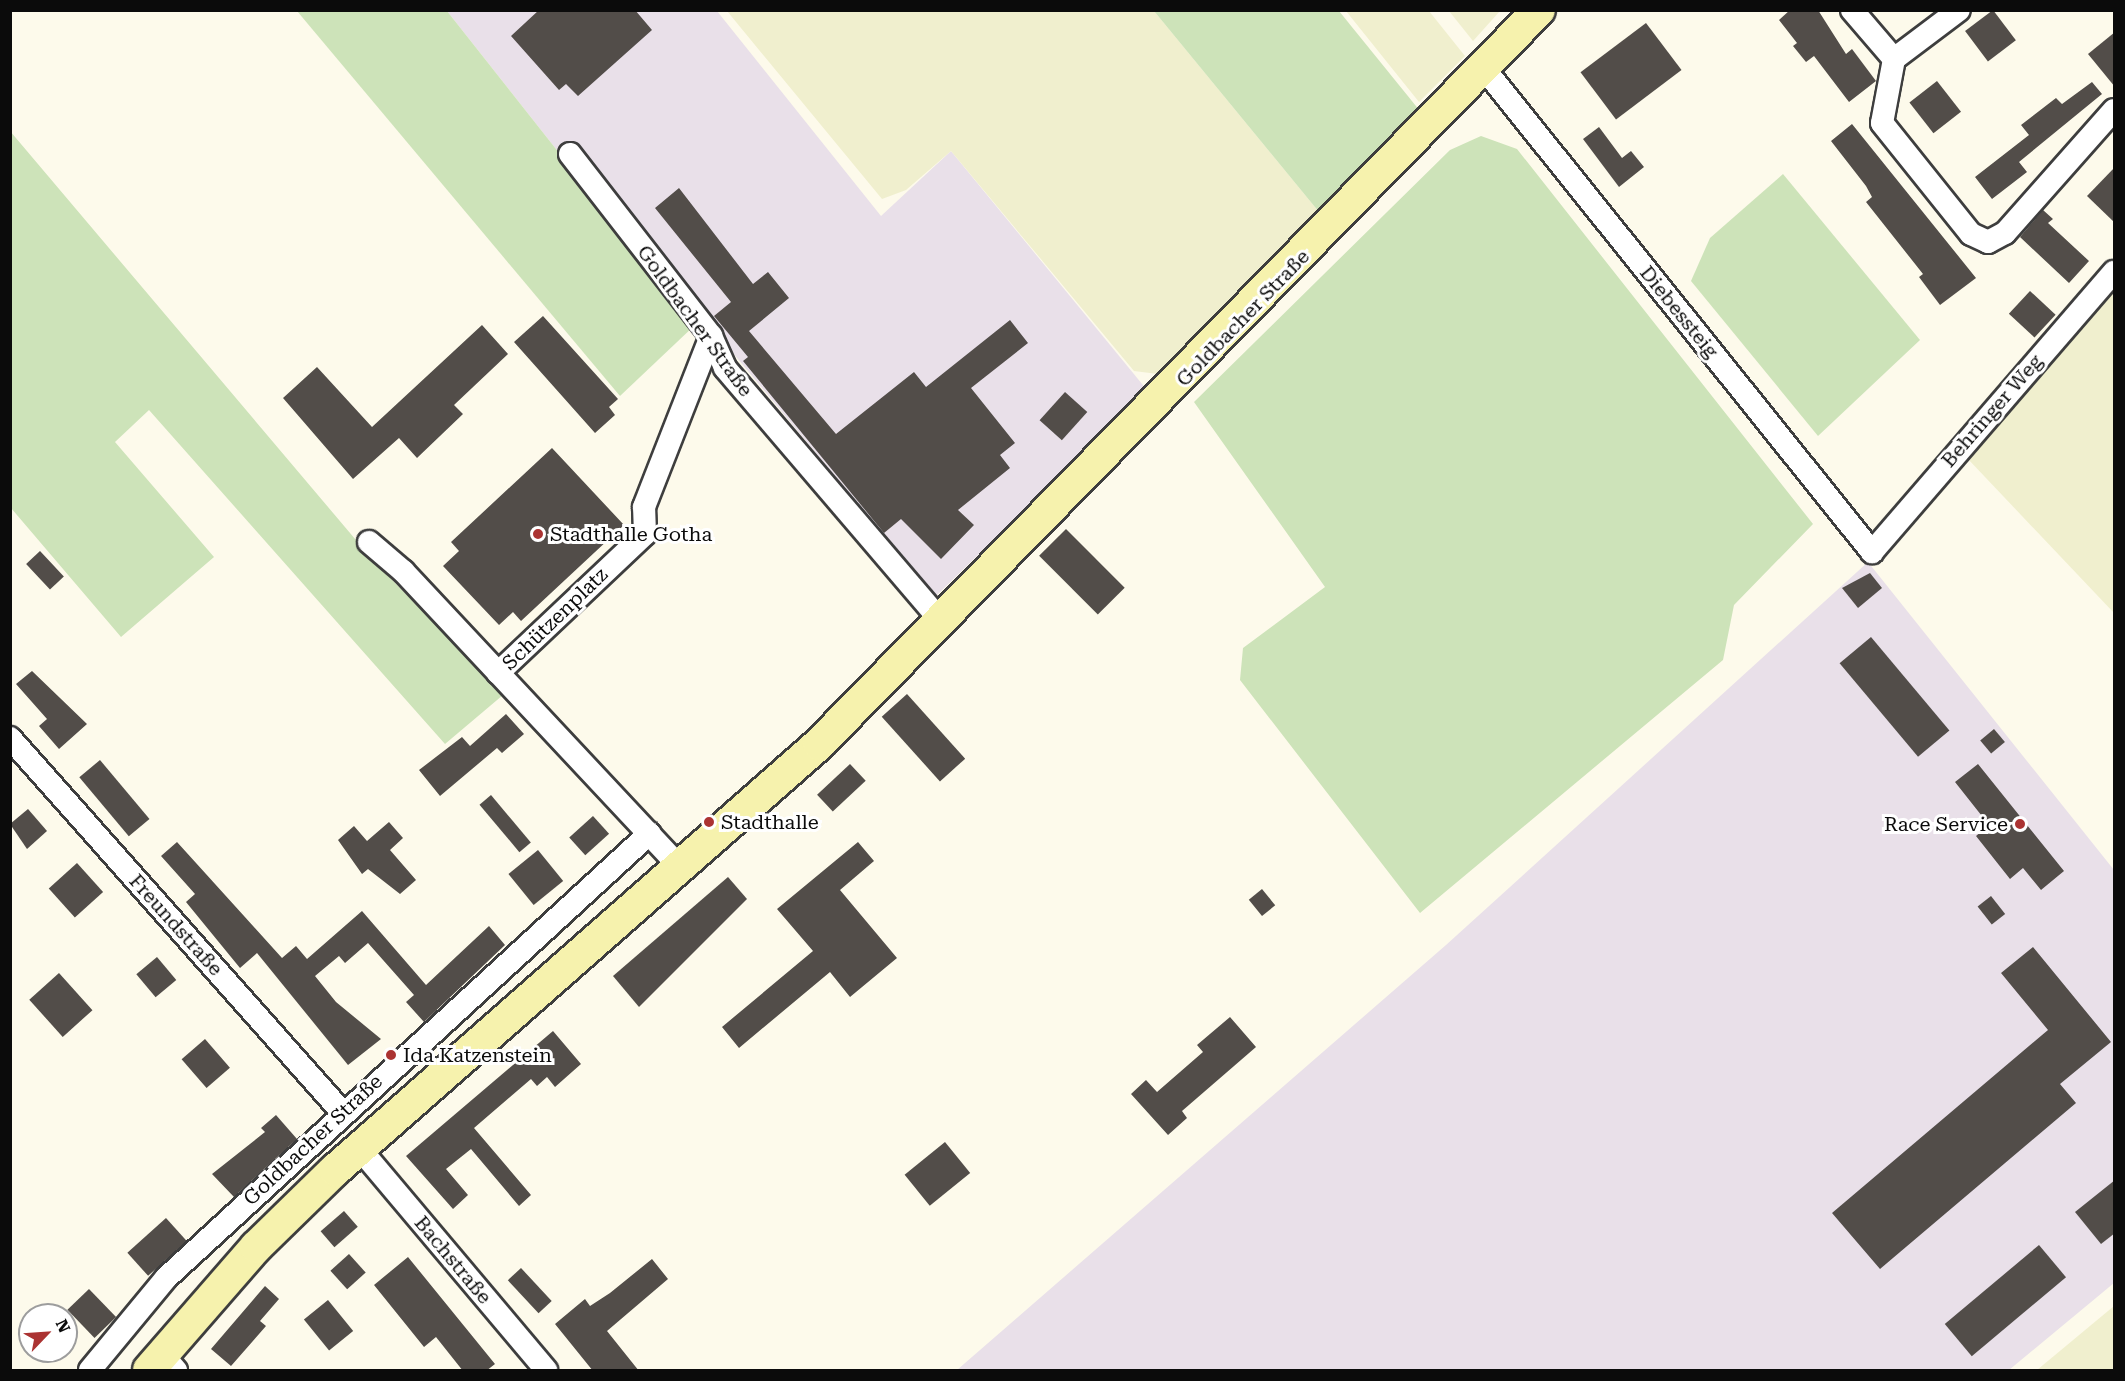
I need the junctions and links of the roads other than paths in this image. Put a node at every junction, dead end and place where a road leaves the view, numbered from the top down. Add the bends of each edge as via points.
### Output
1 (1539, 10) edge
2 (1852, 10) edge
3 (1959, 10) edge
4 (1894, 59) junction
5 (1486, 71) junction
6 (2115, 110) edge
7 (570, 154) dead end
8 (2115, 272) edge
9 (711, 336) junction
10 (369, 542) dead end
11 (1872, 552) joint
12 (942, 622) junction
13 (498, 673) junction
14 (10, 738) edge
15 (650, 833) junction
16 (681, 868) junction
17 (342, 1112) junction
18 (360, 1149) junction
19 (162, 1365) edge
20 (90, 1371) edge
21 (546, 1371) edge

1 - 5 main road, Goldbacher Straße
2 - 4 street
3 - 4 street
4 - 6 street via 1882,123 1971,234 1988,242 2005,233
5 - 11 street, Diebessteig
5 - 12 main road, Goldbacher Straße
7 - 9 street, Goldbacher Straße
8 - 11 street, Behringer Weg
9 - 12 street, Goldbacher Straße via 725,369
9 - 13 street, Schützenplatz via 644,507 645,534
10 - 13 street via 404,571
12 - 16 main road, Goldbacher Straße via 819,744
13 - 15 street, Schützenplatz
14 - 17 street, Freundstraße
15 - 16 street
15 - 17 street, Goldbacher Straße
16 - 18 main road, Goldbacher Straße
17 - 20 street, Goldbacher Straße via 166,1278
18 - 19 main road, Goldbacher Straße via 256,1247
18 - 21 street, Bachstraße

